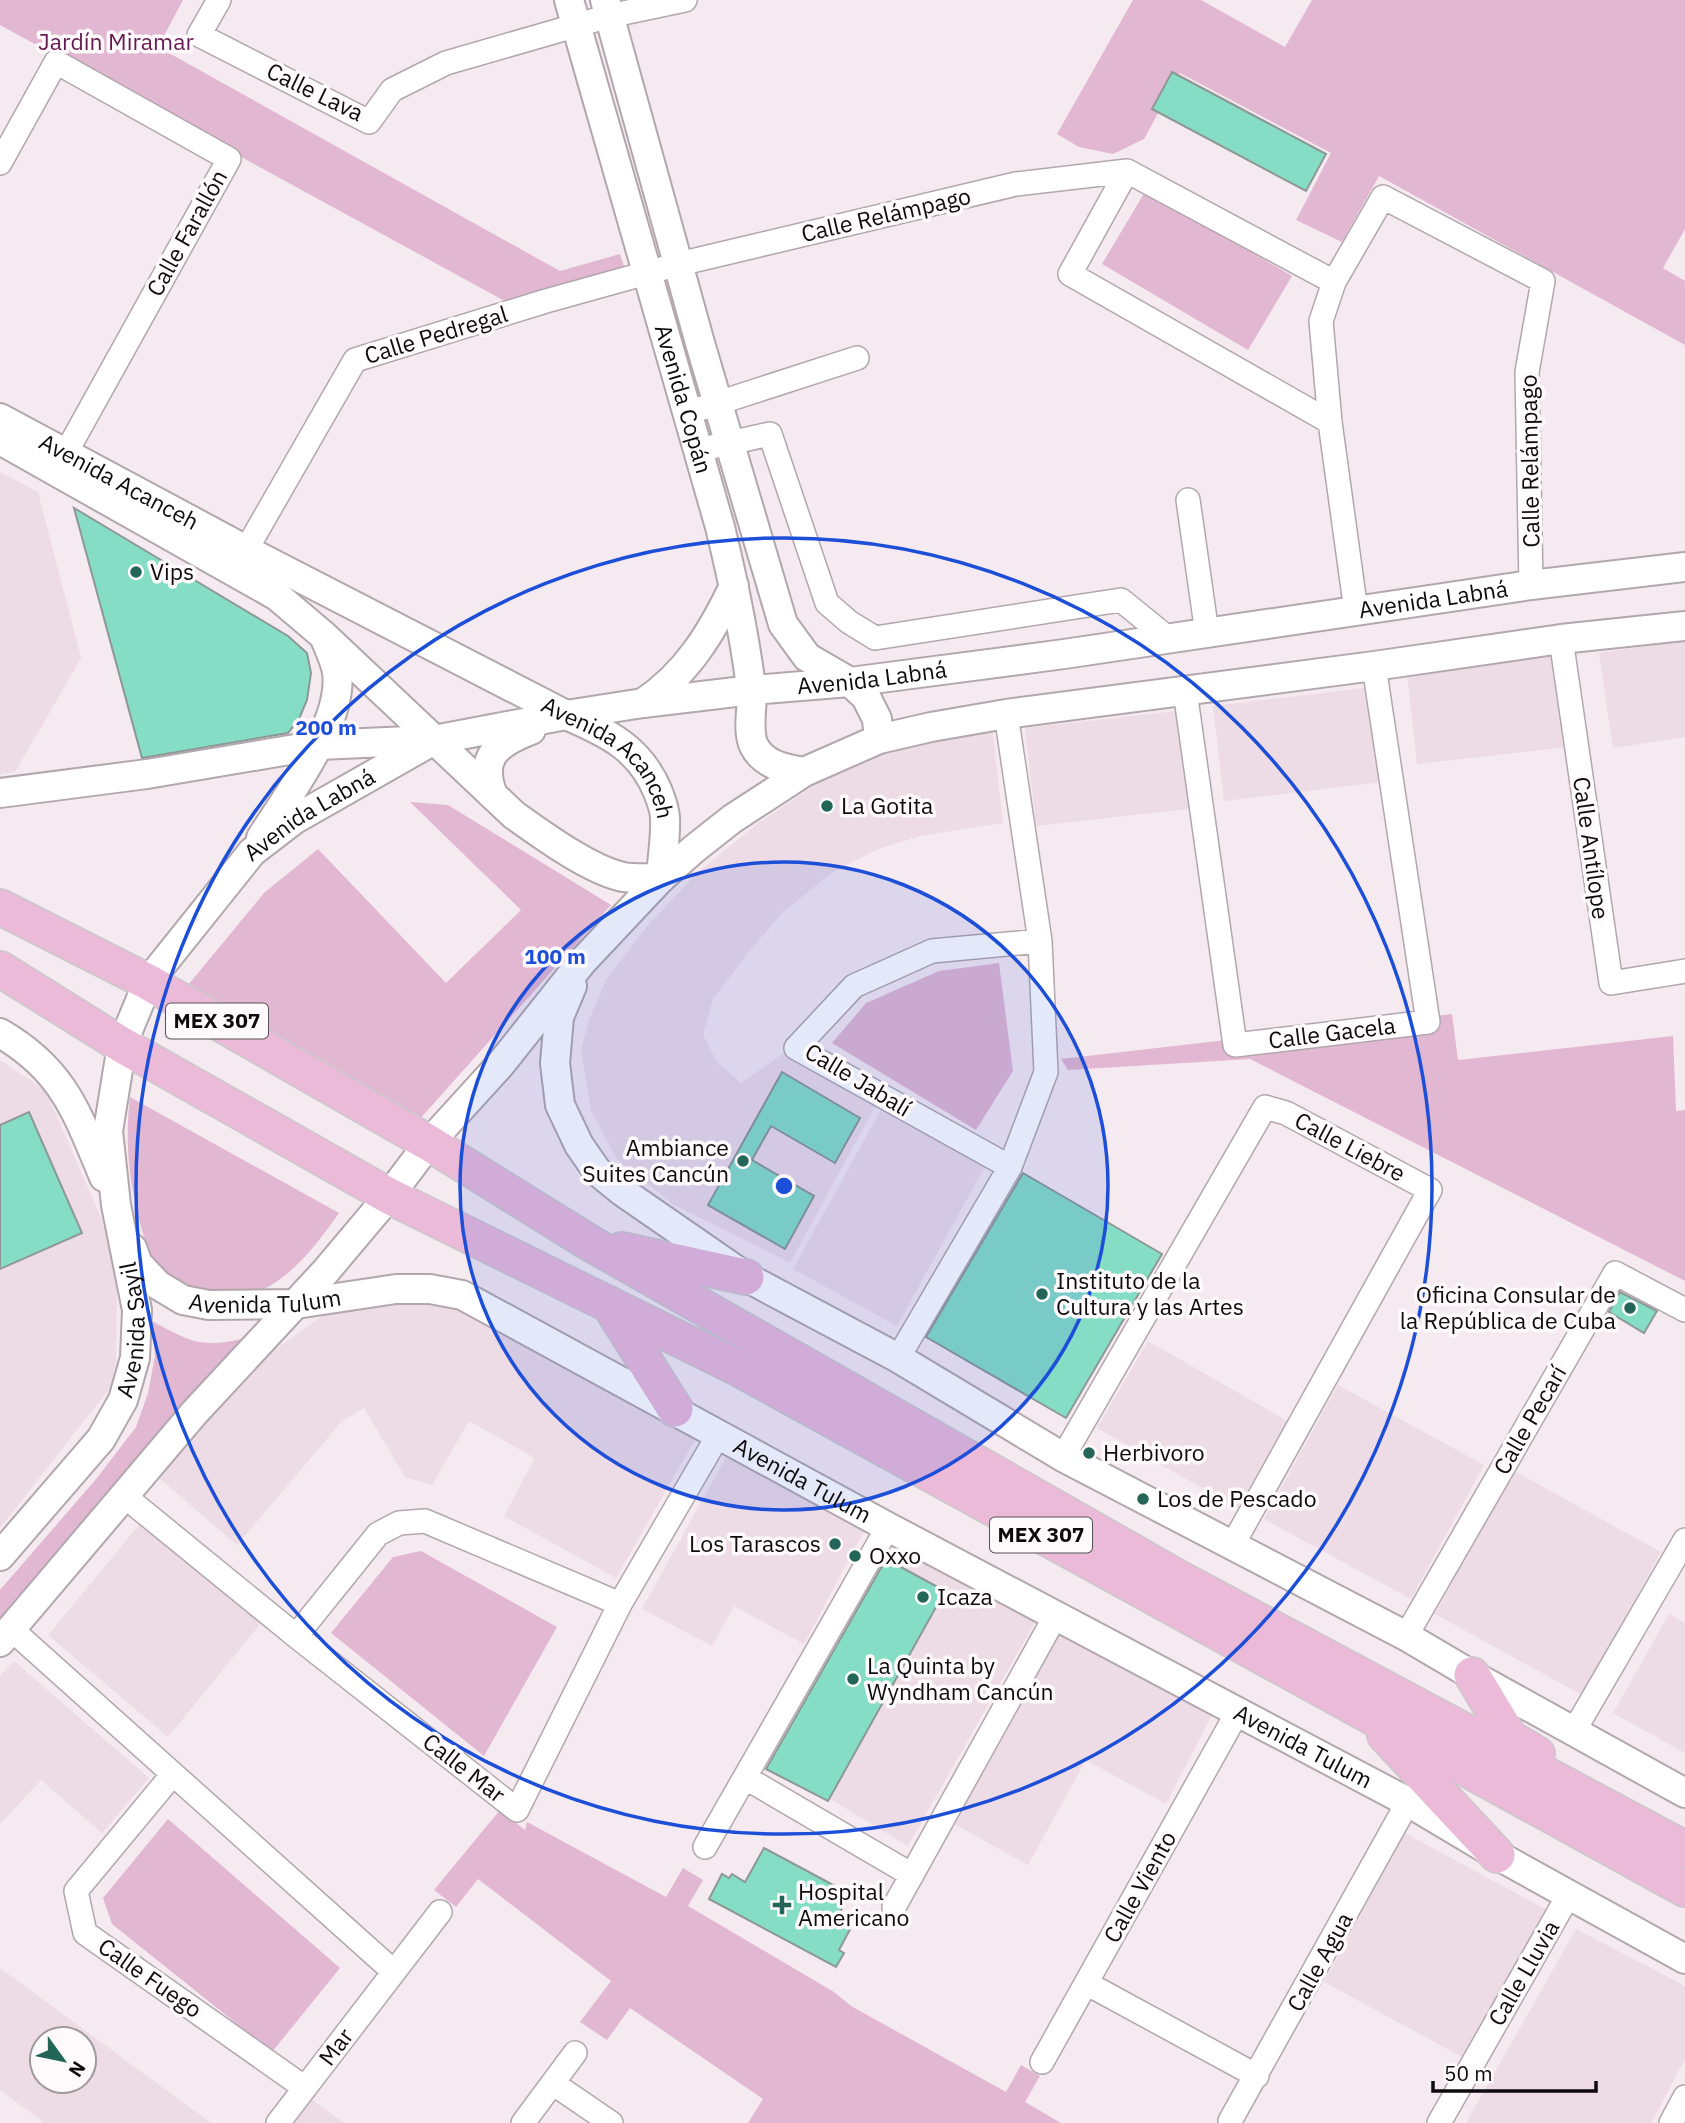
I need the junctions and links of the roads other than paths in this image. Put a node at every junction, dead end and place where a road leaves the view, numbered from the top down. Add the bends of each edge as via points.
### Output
1 (219, 0) edge
2 (685, 0) edge
3 (607, 8) edge
4 (573, 13) edge
5 (0, 163) edge
6 (1127, 172) junction
7 (679, 264) junction
8 (647, 272) junction
9 (1334, 282) junction
10 (857, 358) dead end
11 (718, 402) junction
12 (687, 413) junction
13 (0, 418) edge
14 (1330, 422) junction
15 (0, 440) edge
16 (730, 443) junction
17 (698, 450) junction
18 (61, 462) junction
19 (1188, 500) dead end
20 (246, 550) junction
21 (1685, 567) edge
22 (1531, 585) junction
23 (734, 586) junction
24 (1356, 611) junction
25 (1685, 626) edge
26 (1207, 633) junction
27 (323, 635) junction
28 (1169, 639) junction
29 (1561, 639) junction
30 (1374, 666) junction
31 (850, 682) junction
32 (752, 690) junction
33 (1185, 691) junction
34 (643, 703) junction
35 (1006, 714) junction
36 (566, 716) junction
37 (878, 739) junction
38 (433, 740) junction
39 (319, 745) junction
40 (804, 772) junction
41 (0, 793) edge
42 (493, 795) junction
43 (665, 816) junction
44 (252, 852) junction
45 (613, 873) junction
46 (661, 878) junction
47 (0, 907) edge
48 (1040, 941) junction
49 (582, 962) junction
50 (0, 970) edge
51 (1685, 971) edge
52 (148, 982) junction
53 (0, 1033) edge
54 (122, 1045) junction
55 (429, 1143) junction
56 (1010, 1167) junction
57 (389, 1196) junction
58 (116, 1205) junction
59 (590, 1244) junction
60 (746, 1277) junction
61 (296, 1304) junction
62 (608, 1304) junction
63 (1685, 1310) edge
64 (898, 1358) junction
65 (676, 1409) junction
66 (719, 1434) junction
67 (1063, 1457) junction
68 (123, 1495) junction
69 (888, 1527) junction
70 (1685, 1540) edge
71 (1232, 1546) junction
72 (0, 1556) edge
73 (620, 1604) junction
74 (1056, 1615) junction
75 (5, 1635) edge
76 (296, 1636) junction
77 (1406, 1636) junction
78 (1472, 1675) junction
79 (1363, 1712) junction
80 (1237, 1713) junction
81 (1574, 1731) junction
82 (173, 1774) junction
83 (746, 1778) junction
84 (1685, 1793) edge
85 (1408, 1802) junction
86 (705, 1847) dead end
87 (1685, 1848) edge
88 (1497, 1855) junction
89 (912, 1875) junction
90 (1685, 1889) edge
91 (1568, 1896) junction
92 (894, 1907) dead end
93 (440, 1912) dead end
94 (1685, 1959) edge
95 (393, 1971) junction
96 (1086, 1983) junction
97 (575, 2053) dead end
98 (1042, 2062) dead end
99 (1257, 2076) junction
100 (554, 2084) junction
101 (305, 2088) junction
102 (1685, 2097) edge
103 (1230, 2121) edge
104 (278, 2123) edge
105 (523, 2123) edge
106 (611, 2123) edge
107 (1439, 2123) edge
108 (1671, 2123) edge

1 - 4 street, Calle Lava via 199,35 369,122 392,90 446,63
2 - 3 street
3 - 4 street
3 - 7 street, Avenida Copán
4 - 8 street, Avenida Copán
5 - 18 street, Calle Farallón via 56,62 229,159
6 - 7 street, Calle Relámpago via 1016,184
6 - 9 street
6 - 14 street via 1070,274
7 - 8 street, Calle Relámpago
7 - 11 street, Avenida Copán
8 - 12 street, Avenida Copán
8 - 20 street, Calle Pedregal via 355,360
9 - 14 street, Calle Relámpago via 1321,321
9 - 22 street, Calle Relámpago via 1383,197 1543,281 1527,372
10 - 11 street
11 - 12 street
11 - 16 street, Avenida Copán
12 - 17 street, Avenida Copán
13 - 18 street, Avenida Acanceh
14 - 24 street, Calle Relámpago
15 - 18 street, Avenida Acanceh
16 - 17 street
16 - 28 street via 770,434 827,603 875,638 1121,600
16 - 31 street, Avenida Copán via 783,624 807,657
17 - 23 street, Avenida Copán
18 - 20 street, Avenida Acanceh
18 - 27 street, Avenida Acanceh via 276,596
19 - 26 street
20 - 36 street, Avenida Acanceh
21 - 22 street, Avenida Labná
22 - 24 street, Avenida Labná
23 - 32 street, Avenida Copán
23 - 34 street via 704,644 673,680
24 - 26 street, Avenida Labná
25 - 29 street
26 - 28 street, Avenida Labná
27 - 38 street, Avenida Acanceh
27 - 39 street via 334,661 337,685
28 - 31 street, Avenida Labná
29 - 30 street
29 - 51 street, Calle Antílope via 1611,983
30 - 33 street
30 - 33 street, Calle Gacela via 1428,1021 1235,1045
31 - 32 street, Avenida Labná
31 - 37 street, Avenida Copán via 872,707
32 - 34 street, Avenida Labná
32 - 40 street, Avenida Copán via 750,733 758,752 781,768
33 - 35 street
34 - 36 street, Avenida Labná
35 - 37 street
35 - 48 street
36 - 38 street, Avenida Labná
36 - 42 street via 509,738 496,749 487,764
36 - 43 street, Avenida Acanceh via 629,748 652,779
37 - 40 street
38 - 39 street
38 - 42 street, Avenida Acanceh
38 - 44 street, Avenida Labná via 295,820
39 - 41 street
39 - 44 street
40 - 46 street via 732,819
42 - 45 street, Avenida Acanceh via 546,837
43 - 45 street via 652,849 642,860
43 - 46 street, Avenida Acanceh
44 - 52 street, Avenida Labná
45 - 46 street, Avenida Acanceh
46 - 49 street
47 - 52 main road, MEX 307
48 - 56 street via 1046,1072
48 - 56 street, Calle Jabalí via 932,951 853,986 796,1048
49 - 55 street via 500,1065
49 - 60 street via 559,1017 555,1063 560,1105 579,1145 597,1171 623,1192
50 - 54 main road, MEX 307
52 - 54 street, Avenida Sayil
52 - 55 main road, MEX 307
53 - 58 street, Avenida Tulum via 51,1072 76,1111
54 - 57 main road, MEX 307
54 - 58 street, Avenida Sayil via 108,1131
55 - 57 street
55 - 59 main road, MEX 307
56 - 64 street
57 - 61 street
57 - 62 main road, MEX 307
58 - 61 street, Avenida Tulum via 138,1264 158,1285 183,1300 209,1305
58 - 72 street, Avenida Sayil via 136,1310 135,1359 123,1401 101,1439
59 - 60 main road
59 - 87 main road, MEX 307 via 1182,1580
60 - 64 street
61 - 65 street, Avenida Tulum via 396,1289 462,1295
61 - 68 street
62 - 65 main road
62 - 79 main road, MEX 307 via 738,1368
63 - 77 street, Calle Pecarí via 1615,1273
64 - 67 street
65 - 66 street, Avenida Tulum
66 - 69 street, Avenida Tulum
66 - 73 street, Calle Mar
67 - 71 street
67 - 71 street, Calle Liebre via 1265,1107 1298,1119 1430,1190
68 - 75 street
68 - 76 street, Calle Mar
69 - 74 street, Avenida Tulum
69 - 83 street
70 - 81 street
71 - 77 street
73 - 76 street via 425,1521 399,1522 378,1534
73 - 76 street, Calle Mar via 517,1810
74 - 80 street, Avenida Tulum
74 - 89 street
75 - 82 street
77 - 78 street
78 - 81 street
78 - 87 main road via 1510,1738
79 - 88 main road
79 - 90 main road, MEX 307
80 - 85 street, Avenida Tulum
80 - 96 street, Calle Viento
81 - 84 street
82 - 95 street
82 - 101 street, Calle Fuego via 76,1891 85,1933
83 - 86 street
83 - 89 street
85 - 88 street, Avenida Tulum
85 - 99 street, Calle Agua
88 - 91 street, Avenida Tulum
89 - 92 street
91 - 94 street, Avenida Tulum
91 - 107 street, Calle Lluvia
93 - 95 street
95 - 101 street, Mar
96 - 98 street, Calle Viento
96 - 99 street
97 - 100 street
99 - 103 street, Calle Agua
100 - 105 street
100 - 106 street
101 - 104 street, Mar
102 - 108 street

